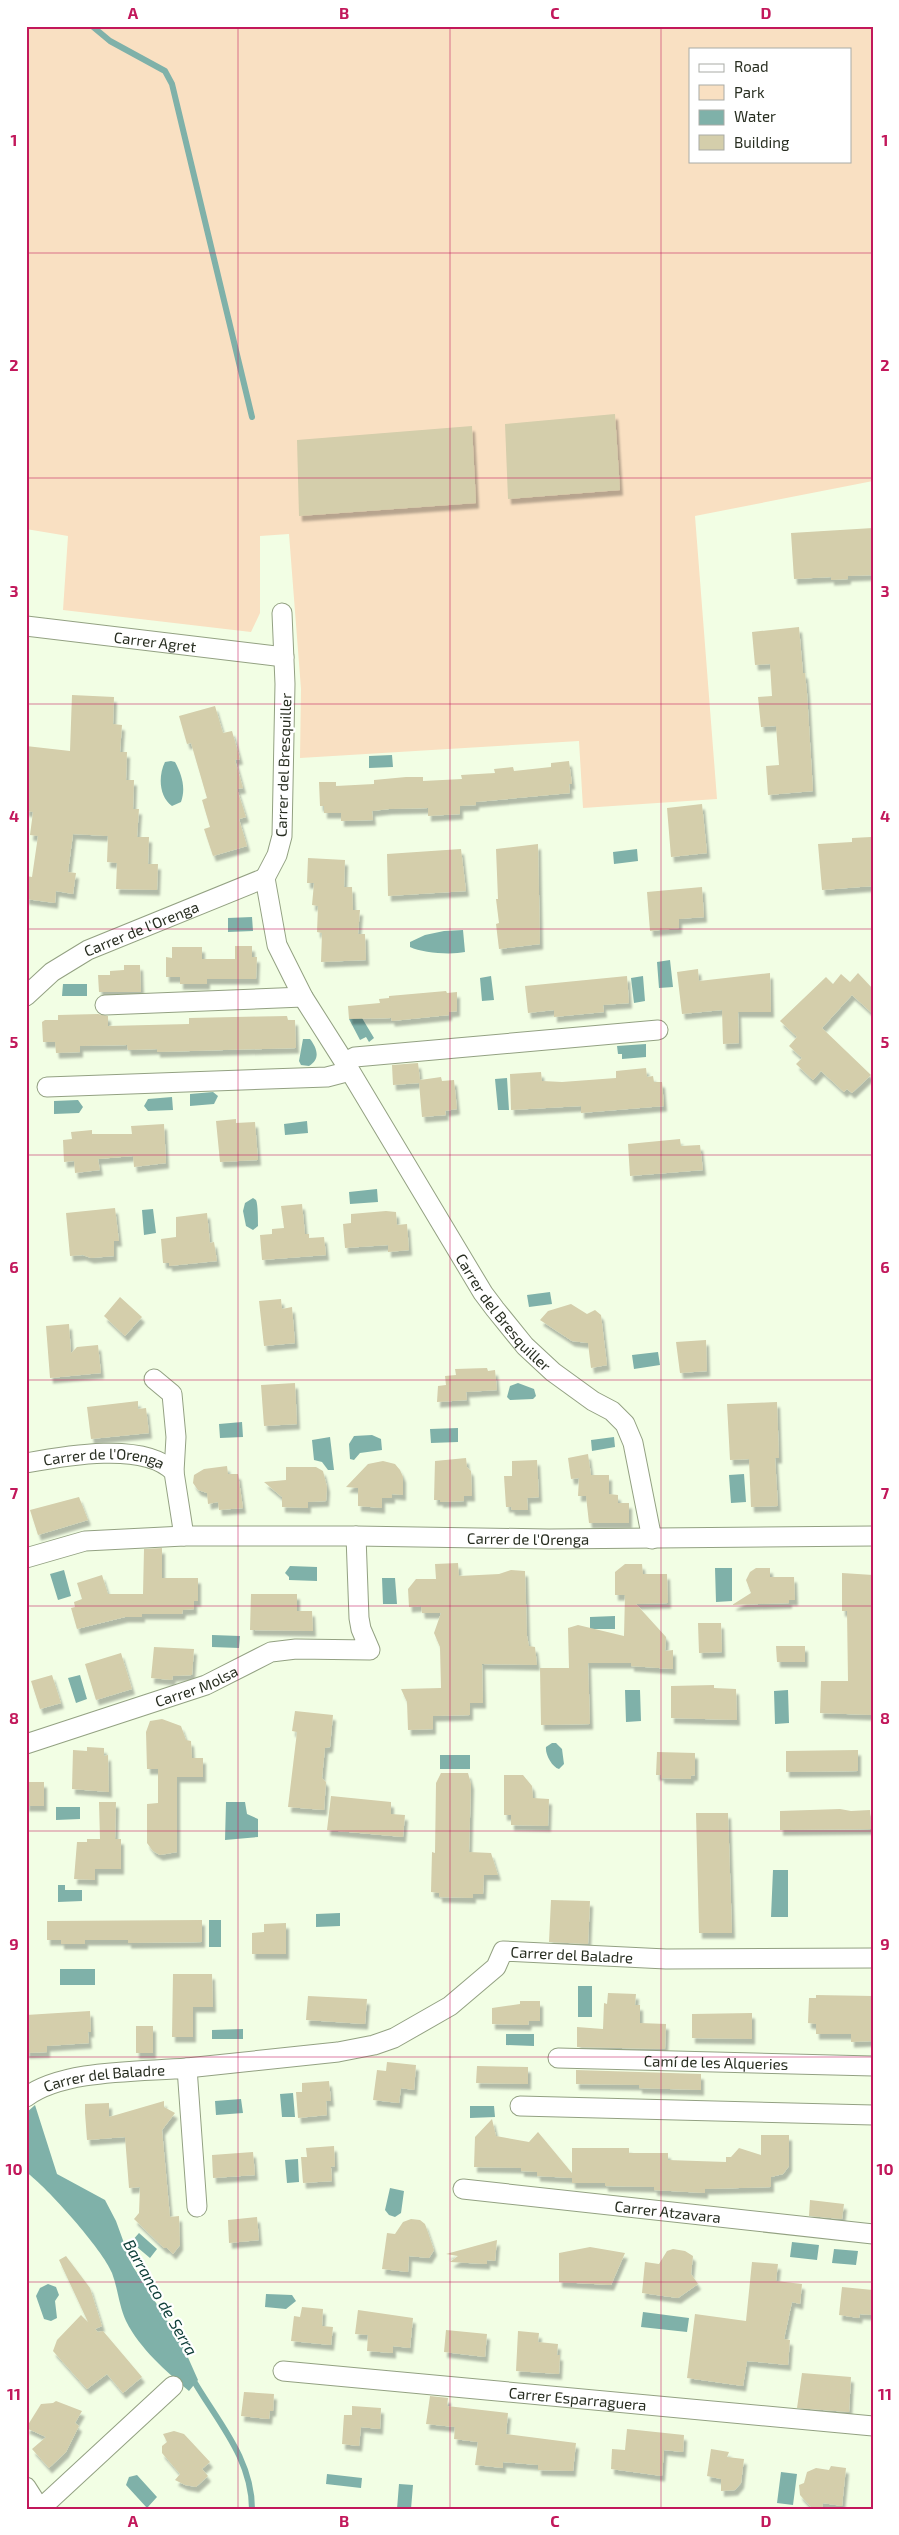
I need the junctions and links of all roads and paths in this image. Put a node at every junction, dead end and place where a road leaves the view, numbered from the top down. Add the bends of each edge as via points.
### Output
1 (282, 614) dead end
2 (26, 626) edge
3 (284, 657) junction
4 (266, 878) junction
5 (26, 996) edge
6 (302, 997) junction
7 (105, 1005) dead end
8 (658, 1030) dead end
9 (348, 1067) junction
10 (47, 1087) dead end
11 (154, 1379) dead end
12 (26, 1463) edge
13 (174, 1472) junction
14 (184, 1536) junction
15 (356, 1536) junction
16 (873, 1536) edge
17 (652, 1539) junction
18 (26, 1558) edge
19 (26, 1744) edge
20 (873, 1958) edge
21 (558, 2058) dead end
22 (873, 2066) edge
23 (187, 2068) junction
24 (26, 2097) edge
25 (520, 2106) dead end
26 (873, 2115) edge
27 (463, 2188) dead end
28 (197, 2207) dead end
29 (873, 2234) edge
30 (283, 2370) dead end
31 (173, 2386) dead end
32 (873, 2426) edge
33 (26, 2487) edge
34 (40, 2509) edge

1 - 3 street, Carrer del Bresquiller
2 - 3 street, Carrer Agret
3 - 4 street, Carrer del Bresquiller via 281,842
4 - 5 street, Carrer de l'Orenga via 88,950 52,972
4 - 6 street, Carrer del Bresquiller via 277,945
6 - 7 street
6 - 9 street, Carrer del Bresquiller
8 - 9 street via 355,1057
9 - 10 street via 327,1076
9 - 17 street, Carrer del Bresquiller via 482,1293 511,1330 553,1372 625,1424 633,1443
11 - 13 street via 172,1394 176,1437
12 - 13 street, Carrer de l'Orenga via 88,1453 106,1454 152,1459 162,1462
13 - 14 street, Carrer de l'Orenga
14 - 15 street, Carrer de l'Orenga
14 - 18 street, Carrer de l'Orenga via 85,1541
15 - 17 street, Carrer de l'Orenga
15 - 19 street, Carrer Molsa via 360,1628 370,1650 296,1649 272,1652 206,1685
16 - 17 street, Carrer de l'Orenga
20 - 23 street, Carrer del Baladre via 666,1959 503,1951 496,1967 467,1993 432,2018 387,2040 338,2052
21 - 22 street, Camí de les Alqueries
23 - 24 street, Carrer del Baladre via 70,2079 42,2087
23 - 28 street, Carrer del Baladre
25 - 26 street
27 - 29 street, Carrer Atzavara
30 - 32 street, Carrer Esparraguera
31 - 34 street
33 - 34 street

